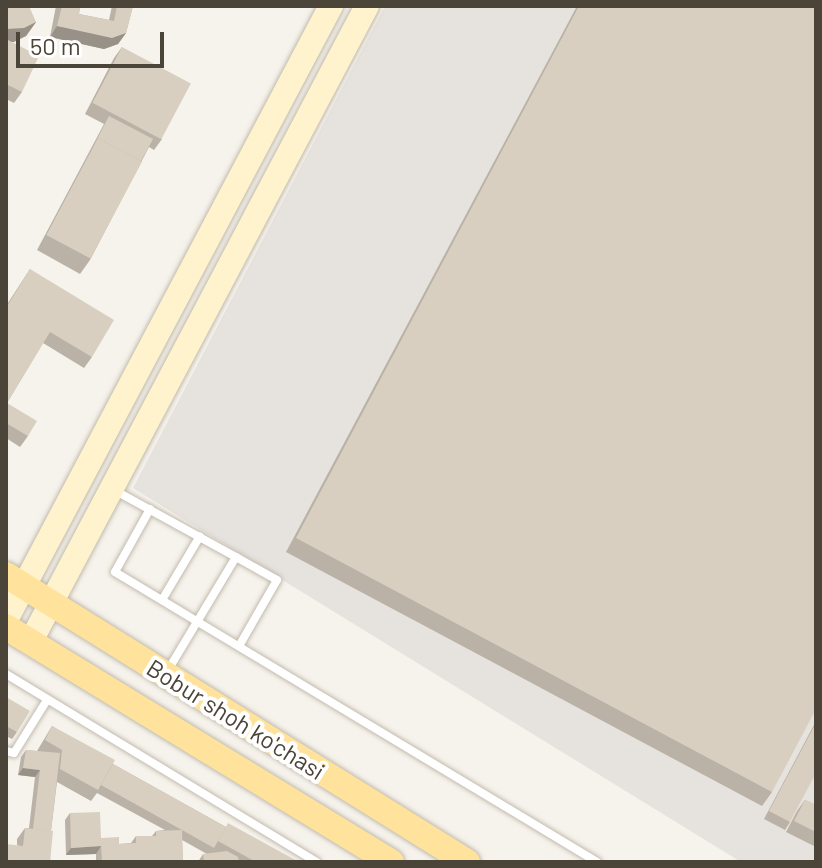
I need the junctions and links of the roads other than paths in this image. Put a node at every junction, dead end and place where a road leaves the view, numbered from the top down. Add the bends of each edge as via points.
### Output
1 (331, 6) edge
2 (367, 6) edge
3 (113, 489) junction
4 (150, 509) junction
5 (200, 536) junction
6 (236, 557) junction
7 (15, 580) edge
8 (162, 600) junction
9 (52, 601) junction
10 (6, 620) edge
11 (198, 621) junction
12 (6, 627) edge
13 (31, 641) junction
14 (239, 646) junction
15 (6, 674) edge
16 (165, 675) junction
17 (47, 700) junction
18 (6, 751) edge
19 (317, 862) edge
20 (391, 862) edge
21 (467, 862) edge
22 (597, 862) edge

1 - 7 main road
2 - 3 main road
3 - 4 lane
3 - 9 main road
4 - 5 lane
4 - 8 lane via 115,572
5 - 6 lane
5 - 8 lane
6 - 11 lane
6 - 14 lane via 277,580
7 - 9 main road, Bobur shoh ko'chasi
7 - 10 main road
8 - 11 lane
9 - 13 main road
9 - 16 main road, Bobur shoh ko'chasi
11 - 14 lane
11 - 16 lane
12 - 13 main road, Bobur shoh ko'chasi
13 - 20 main road, Bobur shoh ko'chasi
14 - 22 lane
15 - 17 lane
16 - 21 main road, Bobur shoh ko'chasi
17 - 18 lane via 14,753
17 - 19 lane

